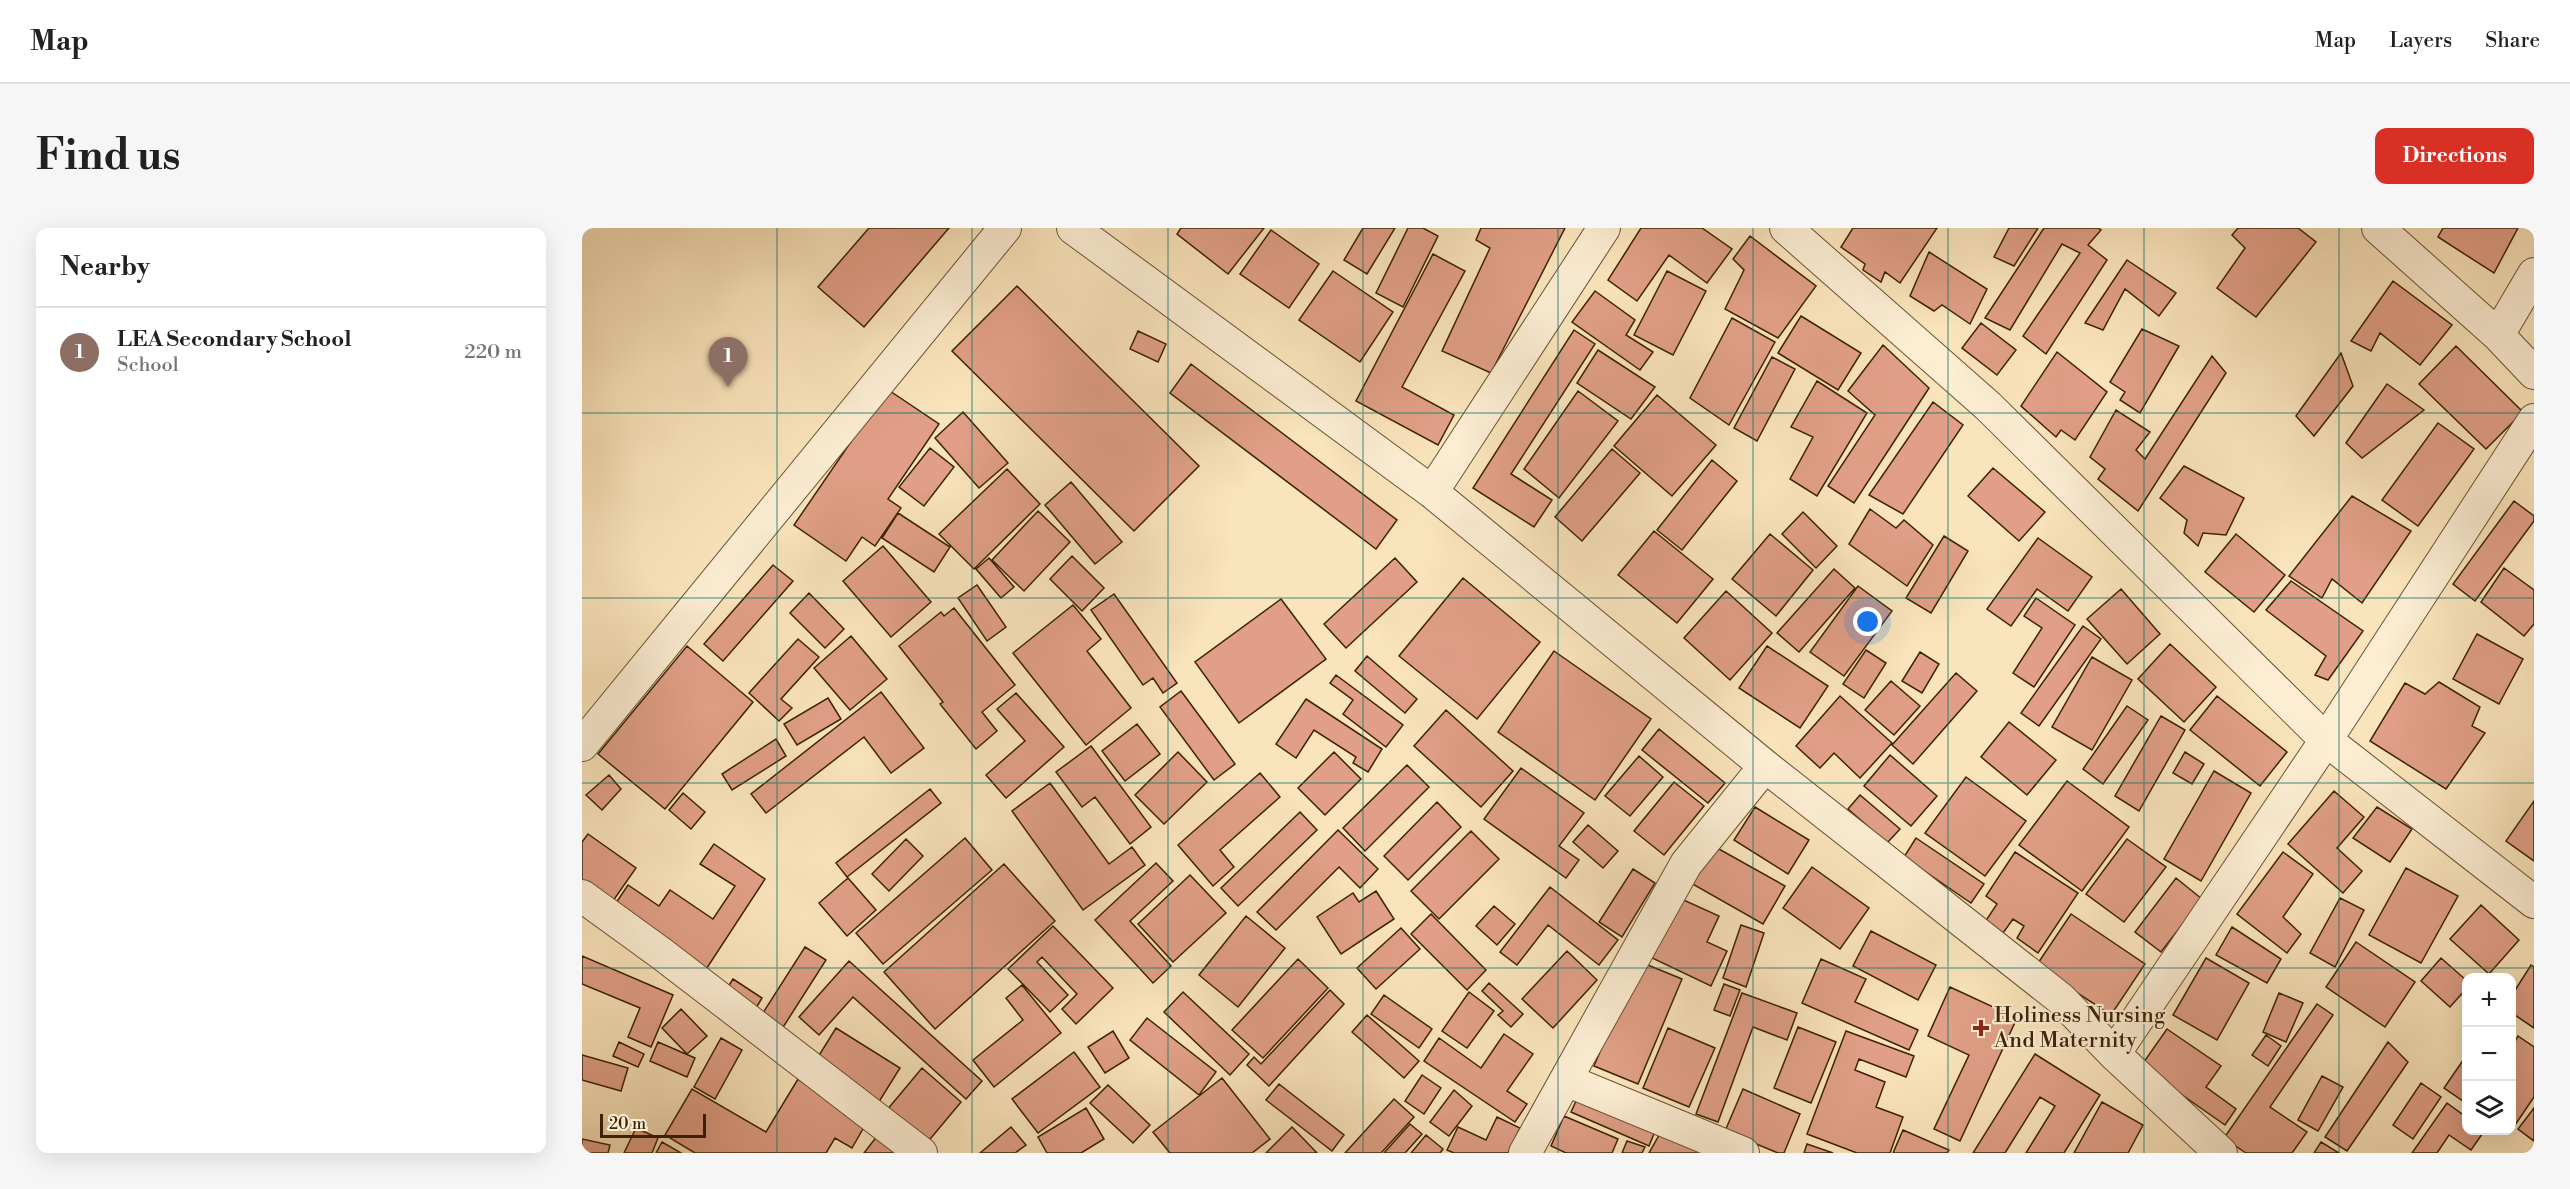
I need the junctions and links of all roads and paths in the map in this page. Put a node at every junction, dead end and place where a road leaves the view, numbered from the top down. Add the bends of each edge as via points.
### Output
1 (1005, 228) edge
2 (1074, 228) edge
3 (1604, 228) edge
4 (1786, 228) edge
5 (2378, 228) edge
6 (2534, 274) edge
7 (2498, 335) junction
8 (2534, 374) edge
9 (2534, 420) edge
10 (1432, 492) junction
11 (2326, 740) junction
12 (582, 745) edge
13 (1766, 766) junction
14 (582, 896) edge
15 (2534, 902) edge
16 (2114, 1054) junction
17 (1566, 1080) junction
18 (921, 1153) edge
19 (1525, 1153) edge
20 (1743, 1153) edge
21 (2221, 1153) edge

1 - 12 street
2 - 10 street
3 - 10 street
4 - 11 street via 1989,406
5 - 7 street
6 - 7 street
7 - 8 street
9 - 11 street
10 - 13 street
11 - 15 street
11 - 16 street
13 - 16 street via 2061,999
13 - 17 street via 1686,864
14 - 18 street
16 - 21 street
17 - 19 street
17 - 20 street

